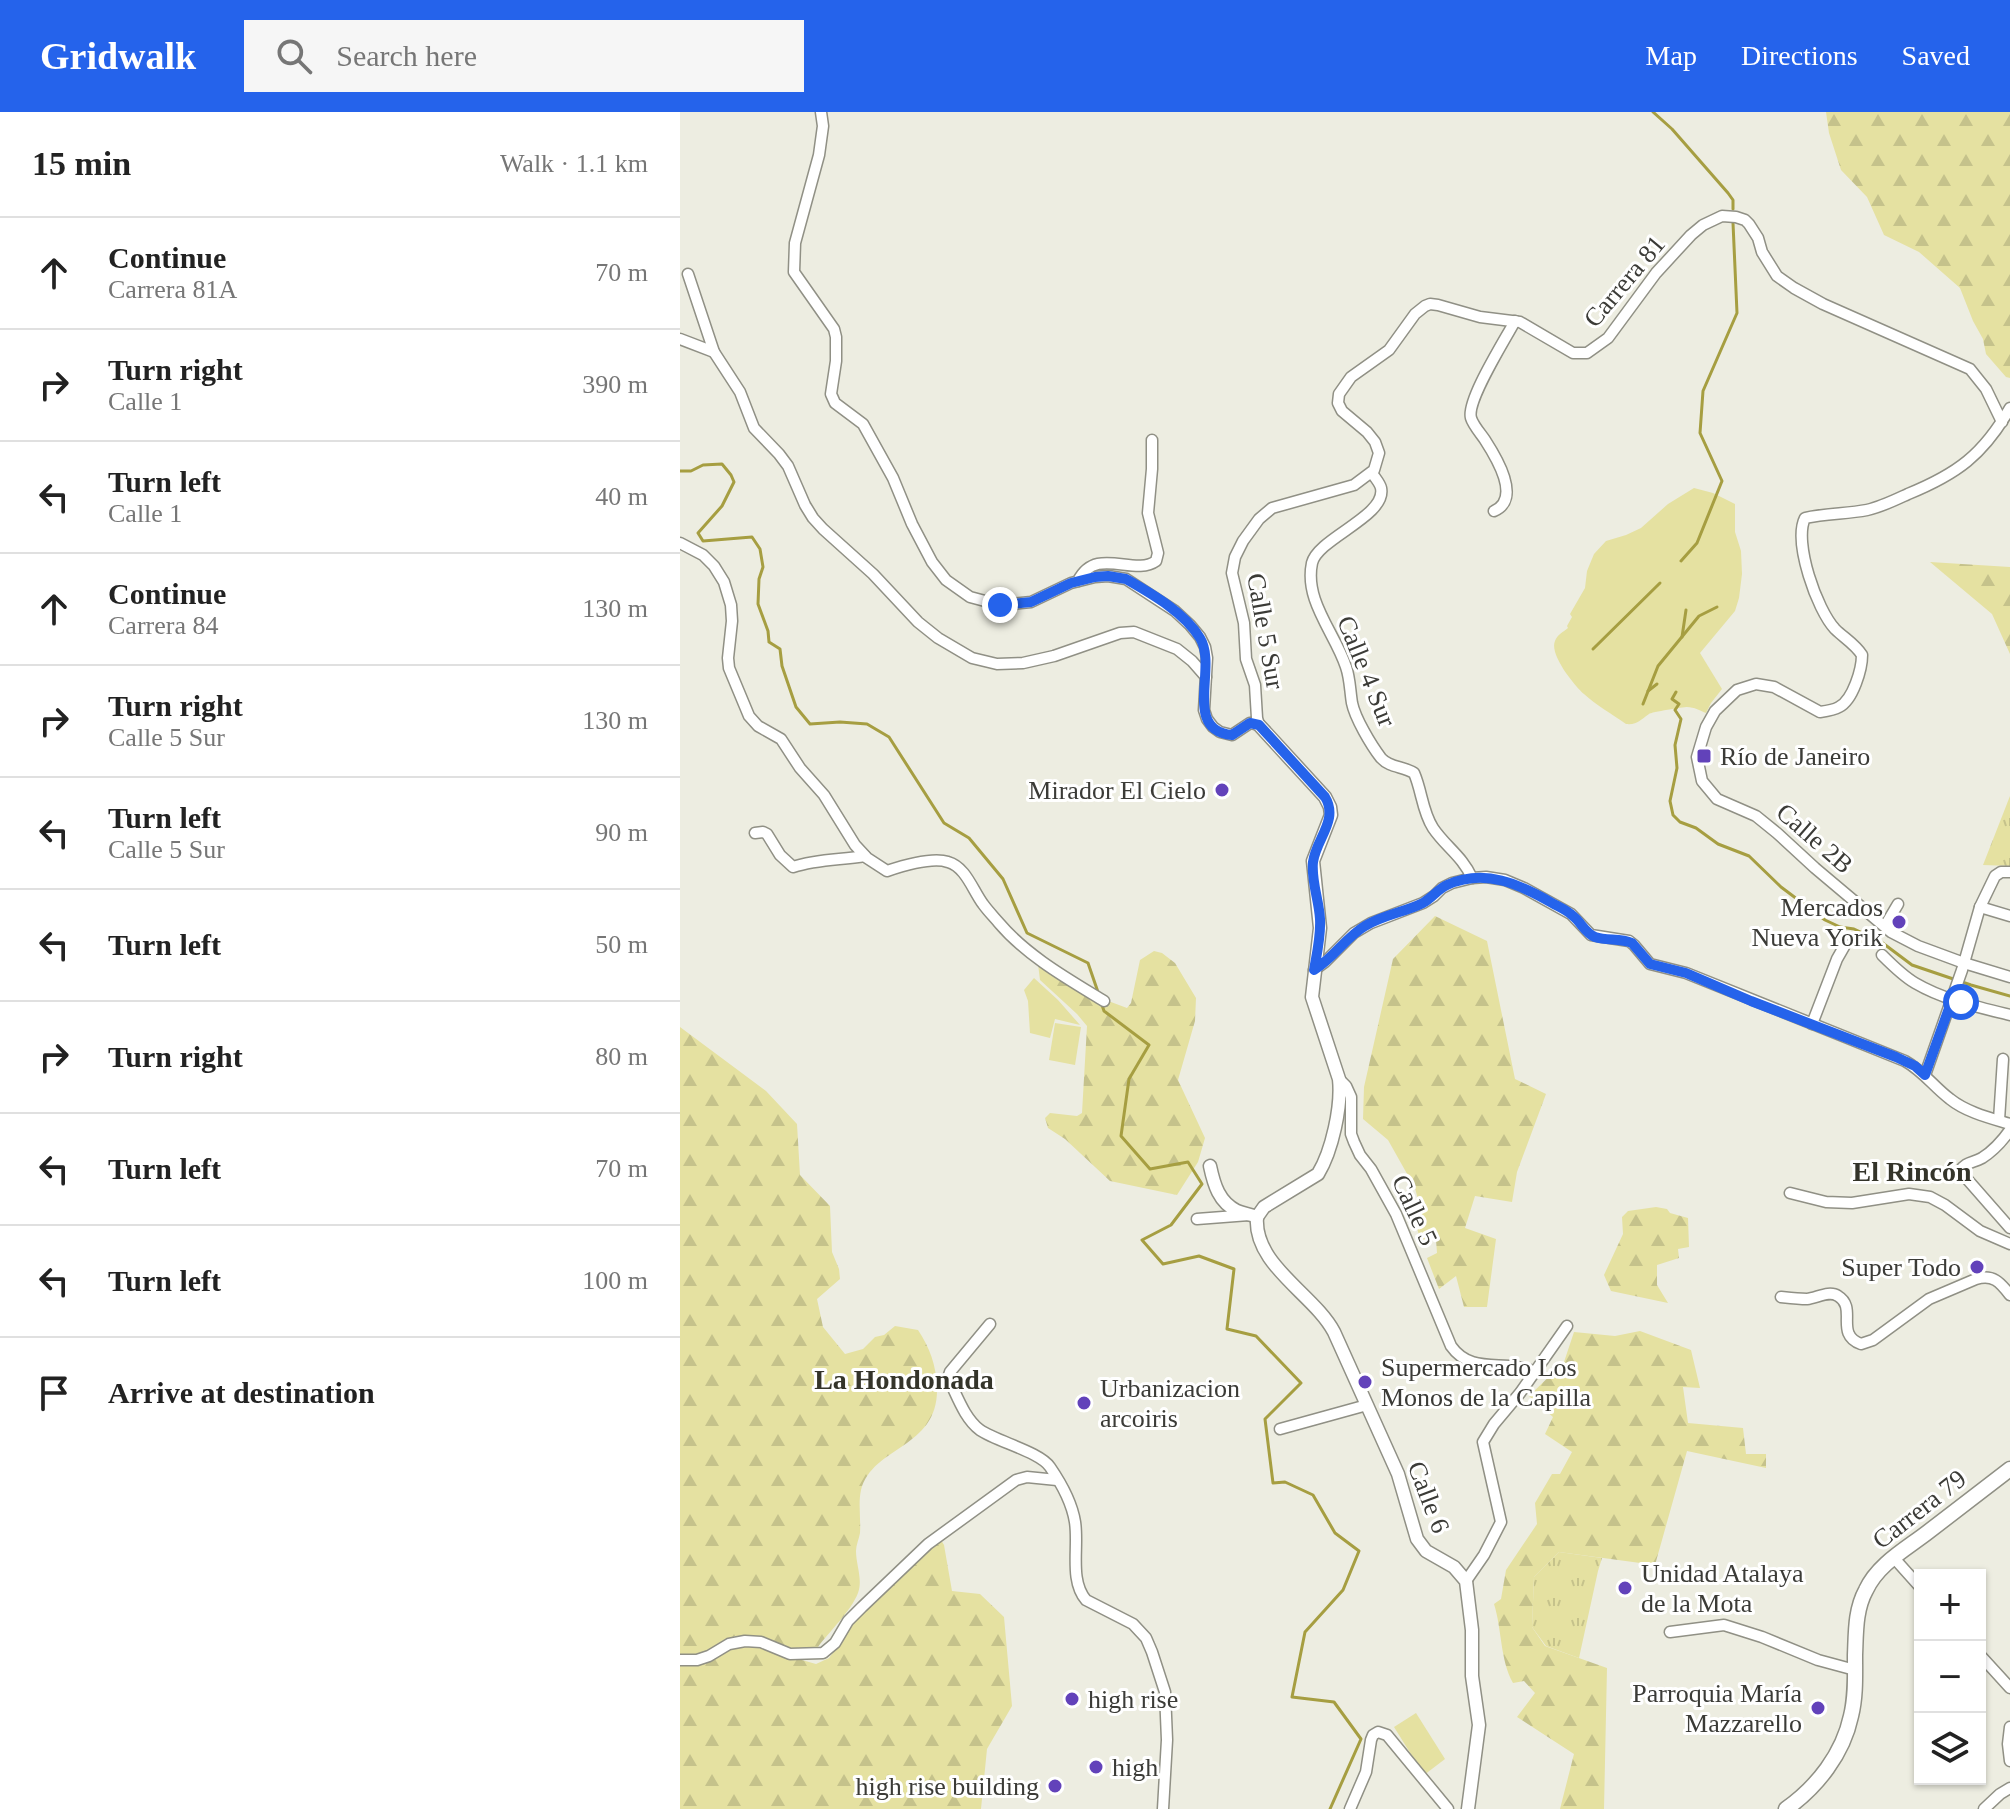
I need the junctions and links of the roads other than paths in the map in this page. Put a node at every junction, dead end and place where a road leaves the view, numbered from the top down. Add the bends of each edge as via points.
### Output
1 (821, 112) edge
2 (688, 274) dead end
3 (1515, 321) junction
4 (680, 339) edge
5 (714, 352) junction
6 (2010, 408) edge
7 (2006, 425) edge
8 (1152, 440) dead end
9 (1372, 473) junction
10 (1494, 511) dead end
11 (680, 544) edge
12 (1078, 581) junction
13 (1206, 677) junction
14 (1259, 725) junction
15 (755, 833) dead end
16 (865, 856) junction
17 (2010, 872) edge
18 (1472, 878) junction
19 (1898, 904) dead end
20 (1980, 907) junction
21 (2010, 916) edge
22 (1885, 926) junction
23 (1845, 945) dead end
24 (1882, 955) dead end
25 (1964, 963) junction
26 (1314, 970) junction
27 (2010, 977) edge
28 (1952, 1000) junction
29 (1104, 1001) dead end
30 (2010, 1015) edge
31 (1812, 1024) junction
32 (2003, 1059) dead end
33 (1925, 1075) junction
34 (1339, 1079) junction
35 (2006, 1125) edge
36 (1210, 1166) dead end
37 (1790, 1193) dead end
38 (1254, 1216) junction
39 (1197, 1219) dead end
40 (2010, 1228) edge
41 (2010, 1244) edge
42 (2010, 1295) edge
43 (1781, 1297) dead end
44 (990, 1324) dead end
45 (1567, 1326) dead end
46 (1535, 1372) junction
47 (1367, 1405) junction
48 (1280, 1429) dead end
49 (2010, 1469) edge
50 (1057, 1480) junction
51 (1894, 1558) junction
52 (1914, 1580) edge
53 (1466, 1581) junction
54 (1670, 1632) dead end
55 (680, 1660) edge
56 (1986, 1662) edge
57 (1855, 1670) junction
58 (2010, 1688) edge
59 (2010, 1727) edge
60 (2010, 1761) edge
61 (2010, 1788) edge
62 (1163, 1809) edge
63 (1350, 1809) edge
64 (1448, 1809) edge
65 (1468, 1809) edge
66 (1786, 1809) edge
67 (1984, 1809) edge

1 - 12 street via 819,155 795,243 794,272 834,329 835,403 863,424 930,559 952,586 1000,605 1031,602
2 - 5 street
3 - 7 street, Carrera 81 via 1573,353 1587,353 1608,338 1656,273 1698,228 1722,216 1736,217 1753,230 1777,276 1794,288 1970,369
3 - 9 street, Carrera 81 via 1430,304 1415,314 1389,350 1345,382 1338,403 1375,442 1379,453
3 - 10 street via 1471,406 1471,418 1502,471 1507,490 1507,500
4 - 5 street
5 - 13 street via 740,392 754,428 788,466 813,518 918,622 955,649 985,662 1023,663 1134,632 1177,649
6 - 7 street
7 - 22 street, Calle 2B via 1969,462 1934,482 1871,509 1805,518 1801,533 1812,589 1834,628 1862,655 1849,697 1841,706 1820,712 1774,687 1756,684 1737,690 1715,711 1697,757 1711,794 1767,824
8 - 12 street via 1148,513 1156,561 1097,565
9 - 14 street, Calle 5 Sur via 1354,485 1272,508 1235,557 1232,573
9 - 18 street, Calle 4 Sur via 1381,487 1379,502 1312,562 1317,605 1347,668 1355,712 1370,740 1387,764 1414,773 1430,823
11 - 16 street via 703,555 724,582 732,621 729,668 749,716 781,739
12 - 13 street via 1119,576 1168,605 1203,642
13 - 14 street via 1204,710 1213,727 1232,735 1250,723
14 - 26 street, Calle 5 Sur via 1330,807 1313,861 1320,917
15 - 16 street via 767,834 793,867
16 - 29 street via 887,871 951,862 1003,928
17 - 20 street via 1995,876
18 - 26 street via 1446,885 1423,903 1364,926
18 - 31 street via 1497,878 1524,888 1571,914 1591,935 1632,943 1650,964 1686,973
19 - 22 street
20 - 21 street
20 - 25 street
22 - 25 street, Calle 2B via 1905,940
23 - 31 street
24 - 28 street via 1915,983
25 - 27 street, Calle 2B
25 - 28 street
26 - 34 street, Calle 5 Sur via 1313,1002
28 - 30 street
28 - 33 street
31 - 33 street via 1905,1061
32 - 35 street
33 - 35 street via 1956,1103
34 - 38 street via 1338,1108 1323,1166
34 - 46 street, Calle 5 via 1351,1097 1356,1148 1396,1214 1457,1354 1475,1364
35 - 40 street via 1988,1153 1960,1171
36 - 38 street via 1221,1199
37 - 41 street via 1852,1203 1909,1194 1930,1197
38 - 39 street
38 - 47 street, Calle 6 via 1275,1265 1328,1321
42 - 43 street via 1994,1278 1976,1279 1929,1299 1861,1344 1848,1334 1845,1304 1837,1295
44 - 50 street via 948,1378 967,1417 980,1429 1042,1459
45 - 46 street
46 - 53 street via 1483,1442 1501,1522
47 - 48 street
47 - 53 street, Calle 6 via 1398,1474 1417,1539
49 - 51 main road, Carrera 79
50 - 55 street via 1016,1480 939,1536 848,1621 823,1653 790,1654 745,1641 697,1660
50 - 62 street via 1075,1523 1081,1593 1140,1630 1165,1692
51 - 52 street
51 - 57 main road, Carrera 79 via 1874,1576 1861,1601
53 - 65 street via 1479,1717
54 - 57 street via 1724,1625
56 - 58 street
57 - 66 main road, Carrera 79 via 1851,1717 1835,1755 1819,1780
59 - 60 street
61 - 67 street
63 - 64 street via 1366,1772 1373,1735 1381,1732

